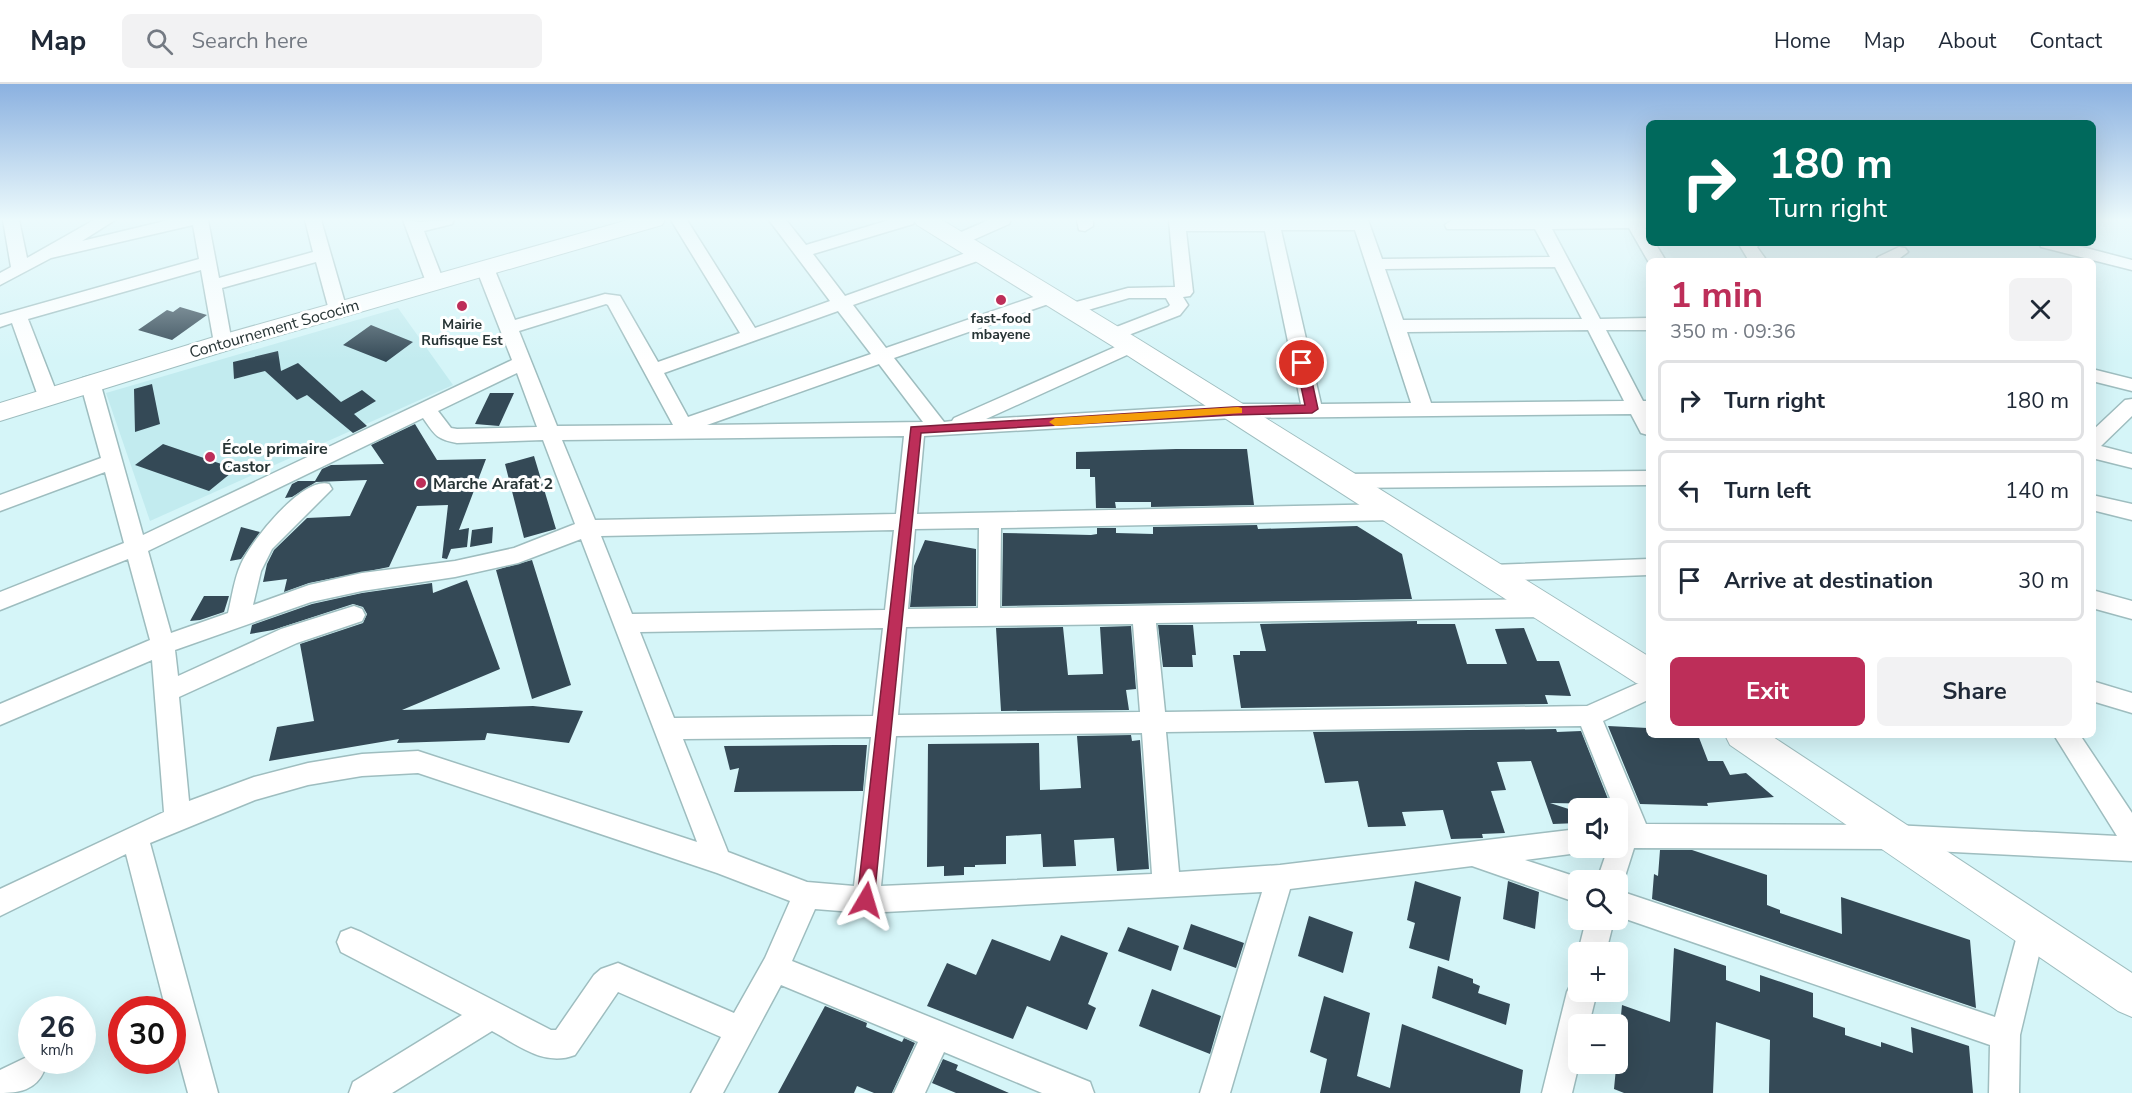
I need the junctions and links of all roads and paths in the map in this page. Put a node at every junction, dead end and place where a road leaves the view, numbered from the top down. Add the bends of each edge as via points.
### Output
1 (190, 267) edge
2 (209, 267) edge
3 (278, 267) edge
4 (326, 267) edge
5 (429, 267) edge
6 (488, 267) edge
7 (708, 267) edge
8 (814, 267) edge
9 (943, 267) edge
10 (1002, 267) edge
11 (1181, 267) edge
12 (1281, 267) edge
13 (1375, 267) edge
14 (1565, 267) edge
15 (20, 268) edge
16 (485, 268) junction
17 (0, 280) edge
18 (435, 282) junction
19 (212, 285) junction
20 (1172, 292) junction
21 (841, 303) junction
22 (1061, 303) junction
23 (338, 310) junction
24 (9, 318) edge
25 (1594, 324) junction
26 (1646, 324) edge
27 (1395, 326) junction
28 (509, 328) junction
29 (750, 334) junction
30 (1122, 341) junction
31 (223, 343) junction
32 (882, 356) junction
33 (522, 363) junction
34 (654, 370) junction
35 (2096, 376) edge
36 (90, 382) junction
37 (2132, 385) edge
38 (48, 396) junction
39 (2132, 405) edge
40 (1642, 407) edge
41 (1423, 408) junction
42 (426, 409) junction
43 (1312, 409) junction
44 (1233, 411) junction
45 (0, 412) edge
46 (685, 429) junction
47 (934, 429) junction
48 (550, 433) junction
49 (2096, 439) edge
50 (2096, 452) edge
51 (2132, 461) edge
52 (112, 462) junction
53 (1646, 478) edge
54 (1345, 481) junction
55 (322, 489) dead end
56 (0, 503) edge
57 (2096, 503) edge
58 (1394, 512) junction
59 (2132, 512) edge
60 (990, 520) junction
61 (906, 521) junction
62 (587, 528) junction
63 (137, 547) junction
64 (1646, 567) edge
65 (1491, 573) junction
66 (2096, 600) edge
67 (0, 601) edge
68 (1545, 608) junction
69 (2132, 610) edge
70 (1144, 614) junction
71 (354, 615) dead end
72 (989, 616) junction
73 (238, 618) junction
74 (896, 618) junction
75 (624, 622) junction
76 (163, 645) junction
77 (1646, 672) edge
78 (1646, 691) edge
79 (166, 692) junction
80 (2096, 693) edge
81 (2132, 703) edge
82 (0, 715) edge
83 (1589, 716) junction
84 (1153, 722) junction
85 (885, 726) junction
86 (666, 729) junction
87 (1746, 738) edge
88 (2068, 738) edge
89 (1615, 798) edge
90 (177, 817) junction
91 (1628, 836) edge
92 (2132, 836) edge
93 (1893, 837) junction
94 (135, 838) junction
95 (1568, 842) edge
96 (2132, 849) edge
97 (1473, 854) junction
98 (718, 861) junction
99 (1280, 878) junction
100 (1167, 886) junction
101 (1568, 887) edge
102 (807, 895) junction
103 (866, 900) junction
104 (0, 903) edge
105 (1628, 907) edge
106 (2031, 930) junction
107 (351, 942) dead end
108 (775, 968) junction
109 (2132, 998) edge
110 (1580, 1002) edge
111 (492, 1014) junction
112 (741, 1031) junction
113 (937, 1035) junction
114 (2005, 1035) junction
115 (23, 1074) edge
116 (0, 1086) edge
117 (203, 1093) edge
118 (364, 1093) edge
119 (706, 1093) edge
120 (909, 1093) edge
121 (1078, 1093) edge
122 (1215, 1093) edge
123 (1557, 1093) edge
124 (2004, 1093) edge

1 - 24 street
2 - 19 street
3 - 19 street
4 - 23 street
5 - 18 street
6 - 16 street, Contournement Sococim
7 - 29 street
8 - 21 street
9 - 21 street
10 - 22 street
11 - 20 street via 1184,292
12 - 43 street
13 - 27 street
14 - 25 street
15 - 17 street
16 - 18 street, Contournement Sococim
16 - 28 street
18 - 23 street, Contournement Sococim
19 - 31 street
20 - 22 street via 1128,293
20 - 30 street via 1179,305 1174,311
21 - 29 street
21 - 32 street
22 - 30 street
22 - 32 street
23 - 31 street, Contournement Sococim
24 - 38 street
25 - 26 street
25 - 27 street
25 - 40 street
27 - 41 street
28 - 33 street
28 - 34 street via 615,300
29 - 34 street
30 - 44 street
30 - 47 street
31 - 36 street, Contournement Sococim
32 - 46 street
32 - 47 street
33 - 42 street
33 - 48 street
34 - 46 street
35 - 37 street
36 - 38 street, Contournement Sococim
36 - 52 street
38 - 45 street, Contournement Sococim
39 - 49 street
40 - 41 street
41 - 43 street
42 - 48 street via 445,434
42 - 63 street
43 - 44 street
44 - 47 street
44 - 54 street
46 - 47 street
46 - 48 street
47 - 61 street
48 - 62 street
50 - 51 street
52 - 56 street
52 - 63 street
53 - 54 street
54 - 58 street
55 - 73 street via 275,531 252,562
57 - 59 street
58 - 60 street
58 - 65 street
60 - 61 street
60 - 72 street
61 - 62 street
61 - 74 street
62 - 73 street via 518,555 362,582 309,594
62 - 75 street
63 - 67 street
63 - 76 street
64 - 65 street
65 - 68 street
66 - 69 street
68 - 70 street
68 - 77 street
70 - 72 street
70 - 84 street
71 - 79 street via 289,636
72 - 74 street
73 - 76 street
74 - 75 street
74 - 85 street
75 - 86 street
76 - 79 street
76 - 82 street
78 - 83 street
79 - 90 street
80 - 81 street
83 - 84 street
83 - 89 street
84 - 85 street
84 - 100 street
85 - 86 street
85 - 103 street
86 - 98 street
87 - 93 street
88 - 92 street
90 - 94 street
90 - 98 street via 270,782 381,761 418,762
91 - 93 street
93 - 96 street
93 - 106 street
94 - 104 street
94 - 117 street
95 - 97 street
97 - 99 street
97 - 101 street
98 - 102 street
99 - 100 street
99 - 122 street
100 - 103 street
102 - 103 street
102 - 108 street
105 - 114 street
106 - 109 street
106 - 114 street
107 - 111 street
108 - 112 street
108 - 113 street
110 - 123 street
111 - 112 street via 549,1045 564,1044 604,985 618,977
111 - 118 street
112 - 119 street
113 - 120 street
113 - 121 street
114 - 124 street
115 - 116 street

